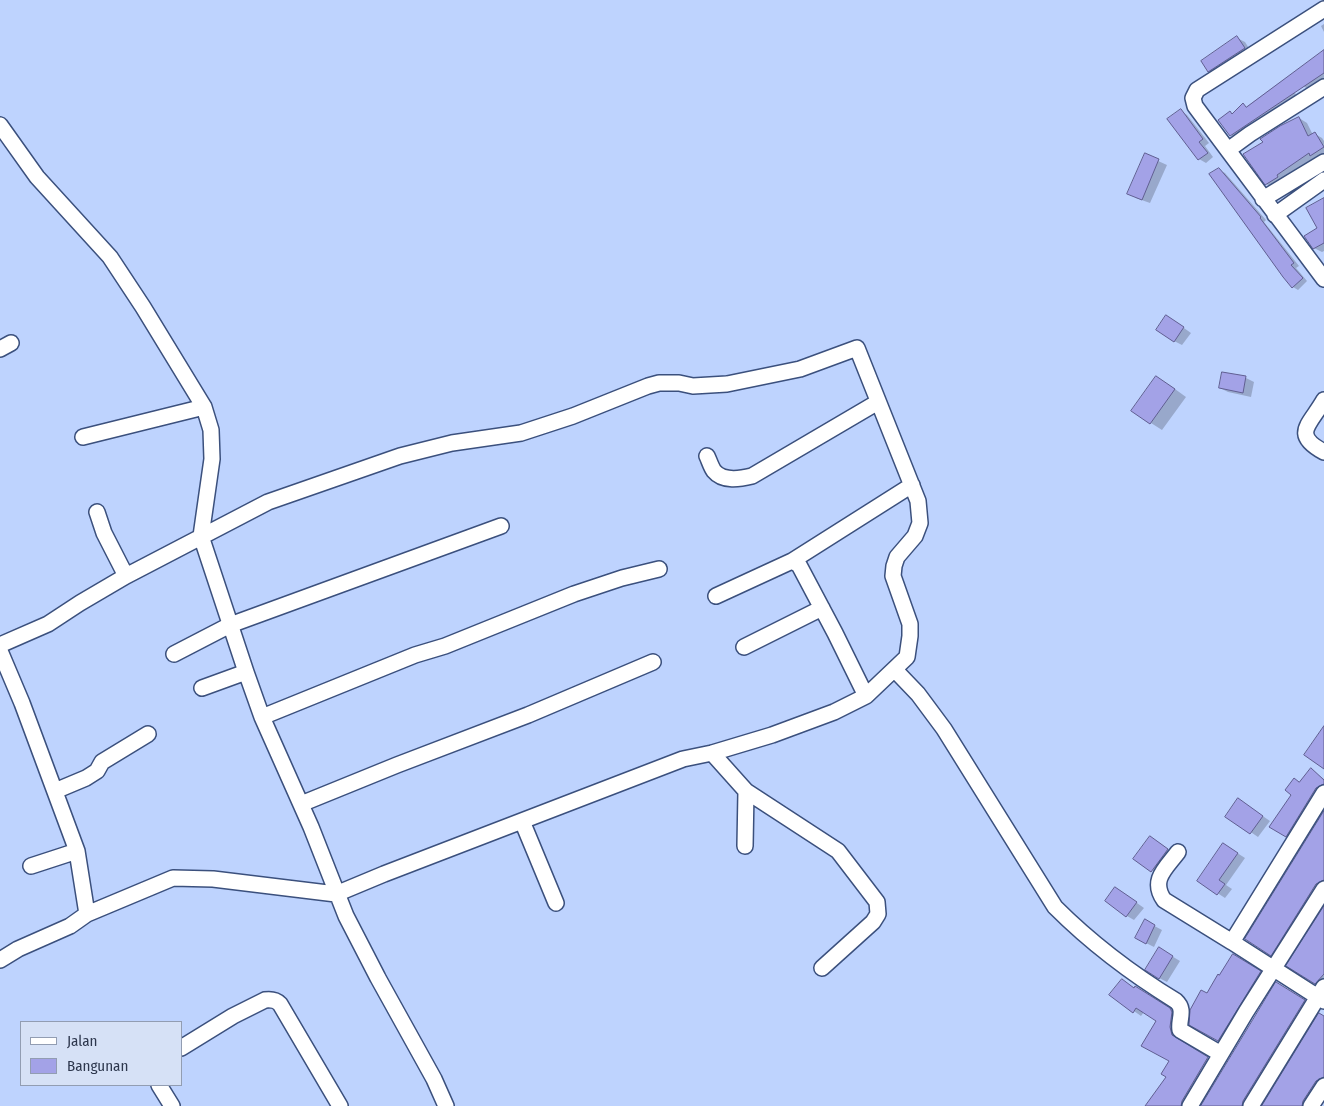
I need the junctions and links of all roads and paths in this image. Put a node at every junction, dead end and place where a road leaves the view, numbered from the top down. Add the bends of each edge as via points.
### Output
1 (1324, 10) edge
2 (1324, 87) edge
3 (0, 125) edge
4 (1228, 150) junction
5 (1324, 162) edge
6 (1324, 180) edge
7 (1263, 199) junction
8 (1275, 215) junction
9 (1318, 260) edge
10 (1324, 279) edge
11 (1324, 400) edge
12 (878, 402) junction
13 (204, 407) junction
14 (84, 437) dead end
15 (1324, 452) edge
16 (707, 456) dead end
17 (912, 485) junction
18 (97, 512) dead end
19 (501, 526) dead end
20 (200, 536) junction
21 (792, 561) junction
22 (659, 569) dead end
23 (126, 576) junction
24 (716, 596) dead end
25 (822, 608) junction
26 (230, 625) junction
27 (0, 645) edge
28 (744, 647) dead end
29 (0, 651) edge
30 (174, 654) dead end
31 (653, 662) dead end
32 (895, 670) junction
33 (246, 672) junction
34 (202, 688) dead end
35 (866, 696) junction
36 (262, 717) junction
37 (148, 734) dead end
38 (712, 753) junction
39 (746, 791) junction
40 (55, 792) junction
41 (1324, 792) edge
42 (301, 804) junction
43 (522, 821) junction
44 (745, 846) dead end
45 (76, 851) junction
46 (1178, 852) dead end
47 (31, 866) dead end
48 (1324, 889) edge
49 (336, 894) junction
50 (556, 903) dead end
51 (87, 914) junction
52 (1232, 942) junction
53 (0, 960) edge
54 (822, 968) dead end
55 (1274, 969) junction
56 (1322, 995) edge
57 (182, 1047) edge
58 (1221, 1054) junction
59 (160, 1086) edge
60 (1324, 1086) edge
61 (172, 1106) edge
62 (340, 1106) edge
63 (446, 1106) edge
64 (1190, 1106) edge
65 (1252, 1106) edge
66 (1311, 1106) edge

1 - 4 street via 1195,93 1192,98 1195,106
2 - 4 street
3 - 13 street via 37,177 110,257
4 - 7 street
5 - 7 street
6 - 8 street
7 - 8 street
8 - 9 street
9 - 10 street
11 - 15 street via 1306,434 1310,444
12 - 16 street via 752,476 739,479 719,475
12 - 17 street
12 - 20 street via 856,348 800,369 727,384 648,386 522,433 400,456 268,502
13 - 14 street
13 - 20 street via 211,430 212,459
17 - 21 street
17 - 32 street via 918,501 920,523 915,536 898,557 893,576 910,624 910,636 907,657
18 - 23 street
19 - 26 street
20 - 23 street
20 - 26 street
21 - 24 street
21 - 25 street via 799,565
22 - 36 street via 574,594
23 - 27 street via 48,624
25 - 28 street
25 - 35 street
26 - 30 street
26 - 33 street
29 - 40 street
31 - 42 street
32 - 35 street
32 - 58 street via 944,729 1050,901 1102,950 1176,1001 1182,1009 1180,1030
33 - 34 street
33 - 36 street
35 - 38 street via 781,732
36 - 42 street
37 - 40 street via 102,762 97,771 86,778
38 - 39 street
38 - 43 street via 683,759
39 - 44 street
39 - 54 street via 838,851 877,902 878,914 873,922
40 - 45 street
41 - 52 street
42 - 49 street
43 - 49 street
43 - 50 street
45 - 47 street
45 - 51 street
46 - 52 street via 1160,875 1159,893 1164,900
48 - 55 street
49 - 51 street via 214,879 172,878
49 - 63 street
51 - 53 street via 70,926
52 - 55 street
55 - 56 street
55 - 58 street
56 - 65 street
57 - 62 street via 233,1016 266,1000 276,1001
58 - 64 street
59 - 61 street
60 - 66 street

